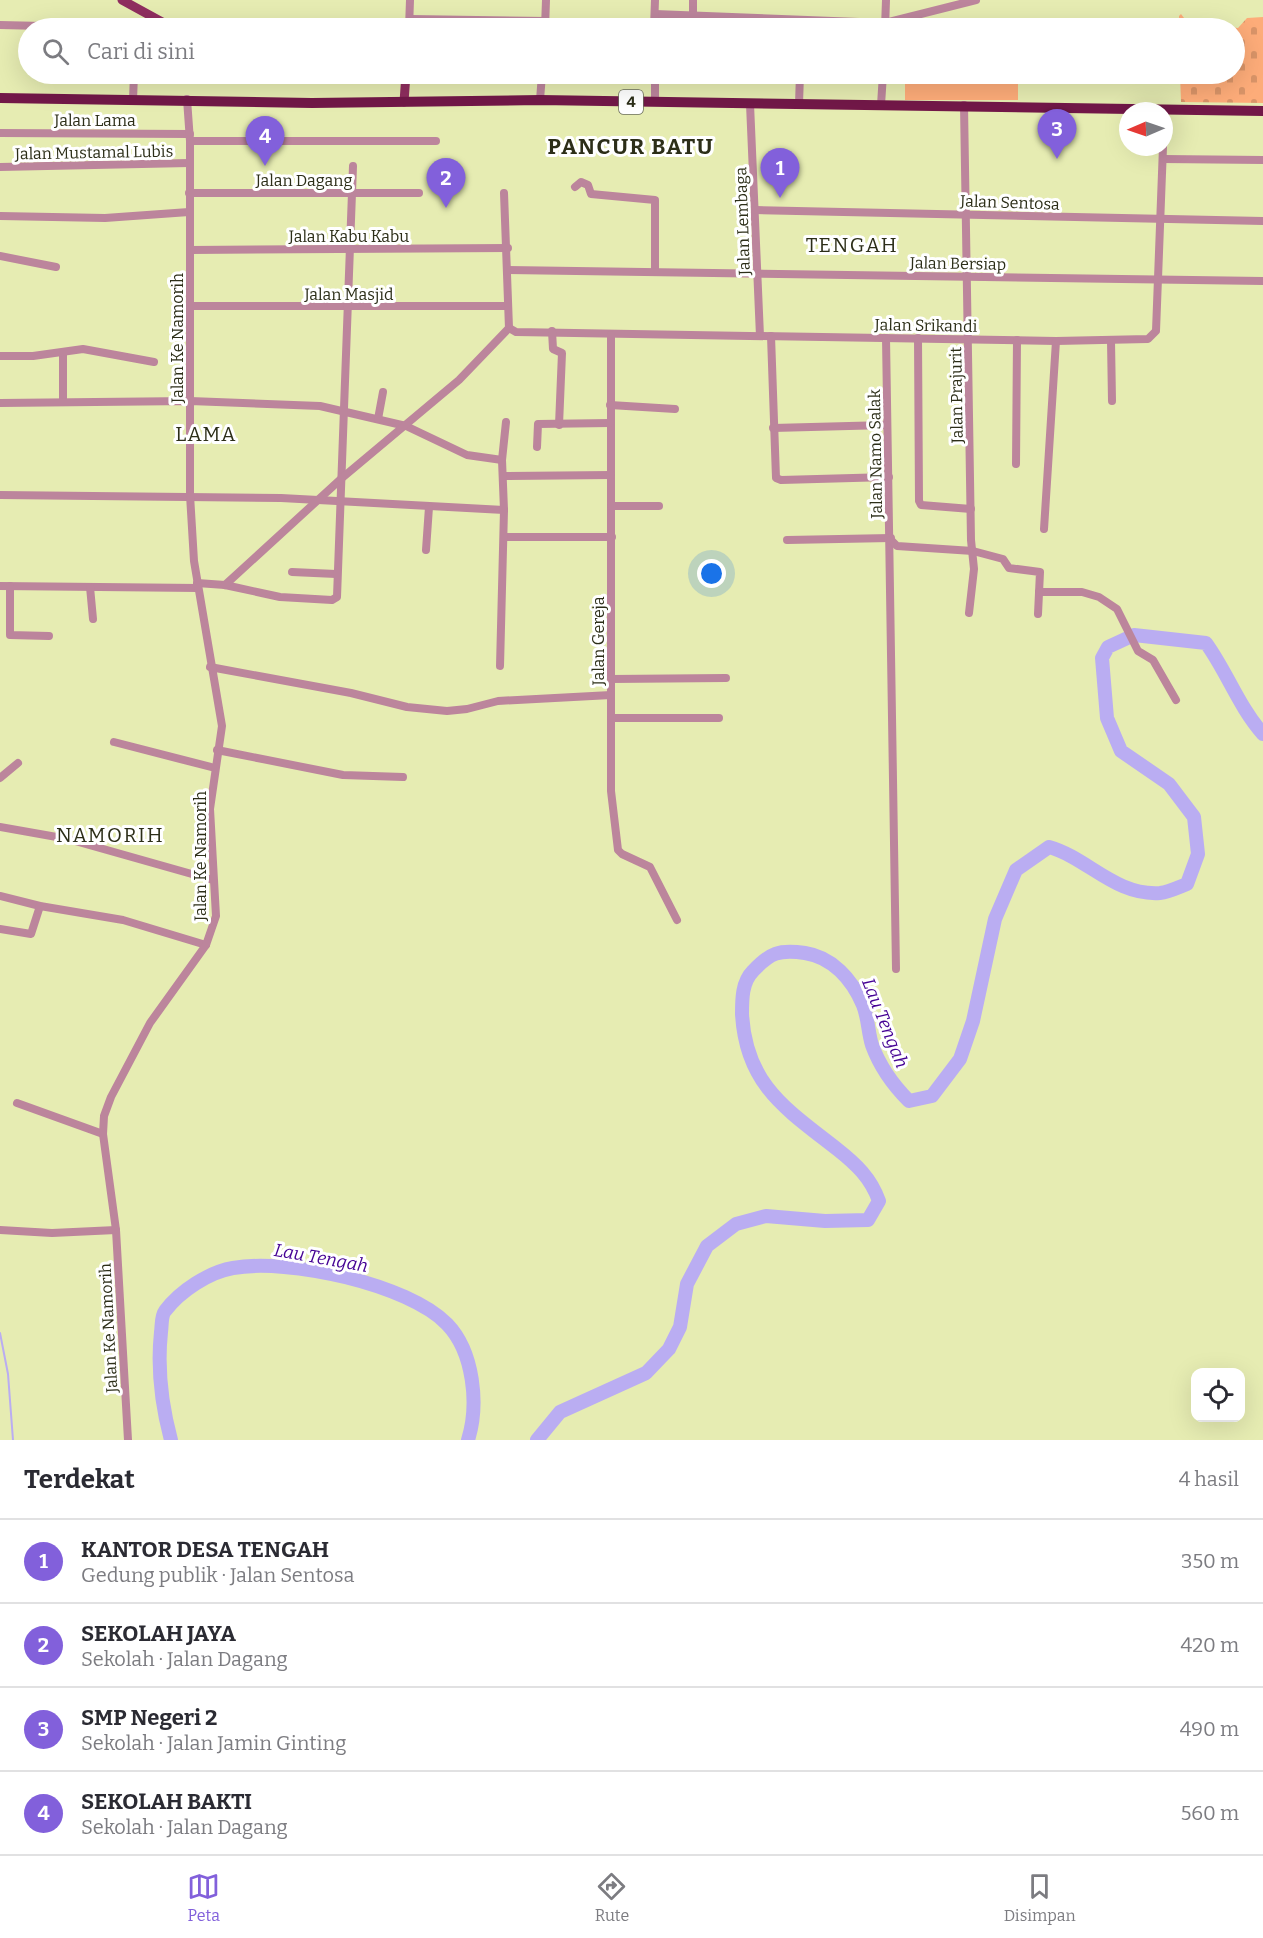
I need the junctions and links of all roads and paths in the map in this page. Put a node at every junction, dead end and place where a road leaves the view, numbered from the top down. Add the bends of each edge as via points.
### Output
1 (122, 0) edge
2 (410, 0) edge
3 (546, 0) edge
4 (655, 0) edge
5 (693, 0) edge
6 (886, 0) edge
7 (976, 0) edge
8 (655, 14) junction
9 (693, 16) junction
10 (155, 18) edge
11 (410, 18) edge
12 (546, 18) edge
13 (655, 18) edge
14 (717, 18) edge
15 (885, 18) edge
16 (913, 18) edge
17 (0, 25) edge
18 (18, 25) edge
19 (134, 84) edge
20 (405, 84) edge
21 (541, 84) edge
22 (655, 84) edge
23 (800, 84) edge
24 (882, 84) edge
25 (0, 98) edge
26 (187, 99) junction
27 (133, 100) junction
28 (540, 100) junction
29 (404, 102) junction
30 (655, 102) junction
31 (750, 104) junction
32 (799, 104) junction
33 (881, 105) junction
34 (963, 105) junction
35 (1119, 108) edge
36 (1173, 109) edge
37 (1263, 111) edge
38 (0, 133) edge
39 (190, 138) junction
40 (436, 141) dead end
41 (1163, 159) joint
42 (1263, 160) edge
43 (189, 163) junction
44 (353, 166) dead end
45 (0, 167) edge
46 (576, 187) dead end
47 (189, 193) junction
48 (354, 193) junction
49 (419, 193) dead end
50 (504, 193) dead end
51 (756, 210) junction
52 (189, 212) junction
53 (966, 214) junction
54 (0, 216) edge
55 (1159, 220) junction
56 (1263, 220) edge
57 (508, 248) junction
58 (190, 250) junction
59 (350, 250) junction
60 (0, 255) edge
61 (56, 267) dead end
62 (508, 270) junction
63 (655, 270) junction
64 (758, 273) junction
65 (967, 276) junction
66 (1263, 280) edge
67 (1156, 281) junction
68 (191, 306) junction
69 (507, 306) junction
70 (350, 307) junction
71 (509, 328) junction
72 (552, 331) junction
73 (611, 335) junction
74 (760, 336) junction
75 (771, 336) junction
76 (886, 338) junction
77 (918, 338) junction
78 (968, 339) junction
79 (1017, 340) junction
80 (1056, 341) junction
81 (1111, 341) junction
82 (63, 353) junction
83 (0, 356) edge
84 (154, 362) dead end
85 (382, 392) dead end
86 (190, 401) junction
87 (1112, 401) dead end
88 (63, 402) junction
89 (0, 403) edge
90 (610, 405) junction
91 (675, 409) dead end
92 (345, 412) junction
93 (378, 418) junction
94 (506, 422) dead end
95 (610, 423) junction
96 (559, 425) junction
97 (887, 425) junction
98 (406, 426) junction
99 (773, 428) junction
100 (537, 447) dead end
101 (502, 459) junction
102 (1016, 464) dead end
103 (504, 476) junction
104 (611, 476) junction
105 (889, 477) junction
106 (342, 478) junction
107 (0, 495) edge
108 (190, 495) junction
109 (318, 500) junction
110 (342, 501) junction
111 (611, 506) junction
112 (659, 506) dead end
113 (429, 507) junction
114 (971, 508) junction
115 (504, 510) junction
116 (1044, 529) dead end
117 (504, 537) junction
118 (612, 537) junction
119 (891, 538) junction
120 (787, 540) dead end
121 (426, 550) dead end
122 (973, 552) junction
123 (292, 572) dead end
124 (336, 574) junction
125 (225, 585) junction
126 (0, 586) edge
127 (10, 586) junction
128 (198, 586) junction
129 (90, 587) junction
130 (1039, 592) junction
131 (969, 613) dead end
132 (1038, 614) dead end
133 (93, 619) dead end
134 (49, 636) dead end
135 (500, 666) dead end
136 (210, 667) junction
137 (726, 678) dead end
138 (611, 679) junction
139 (611, 695) junction
140 (1176, 700) dead end
141 (611, 718) junction
142 (719, 718) dead end
143 (114, 742) dead end
144 (217, 750) junction
145 (18, 763) dead end
146 (215, 768) junction
147 (403, 777) dead end
148 (0, 778) edge
149 (0, 827) edge
150 (213, 880) junction
151 (0, 896) edge
152 (40, 906) junction
153 (676, 920) dead end
154 (0, 929) edge
155 (206, 945) junction
156 (896, 969) dead end
157 (17, 1103) dead end
158 (104, 1134) junction
159 (0, 1230) edge
160 (116, 1230) junction
161 (128, 1440) edge

1 - 10 main road
2 - 11 street
3 - 12 street
4 - 8 street
5 - 9 street
6 - 15 street
7 - 16 street
8 - 9 street
8 - 13 street
9 - 14 street
17 - 18 street
19 - 27 street
20 - 29 main road
21 - 28 street
22 - 30 street
23 - 32 street
24 - 33 street
25 - 27 highway, 4
26 - 27 highway, 4
26 - 29 highway, 4
26 - 39 street, Jalan Ke Namorih
28 - 29 highway, 4
28 - 30 highway, 4
30 - 31 highway, 4
31 - 32 highway, 4
31 - 51 street, Jalan Lembaga
32 - 33 highway, 4
33 - 34 highway, 4
34 - 35 highway, 4
34 - 53 street, Jalan Prajurit
36 - 37 highway, 4
38 - 39 street, Jalan Lama
39 - 40 street, Jalan Lama
39 - 43 street, Jalan Ke Namorih
41 - 42 street
41 - 55 street, Jalan Srikandi
43 - 45 street, Jalan Mustamal Lubis via 23,163
43 - 47 street, Jalan Ke Namorih
44 - 48 street
46 - 63 street via 581,182 588,185 591,195 656,200
47 - 48 street, Jalan Dagang
47 - 52 street, Jalan Ke Namorih
48 - 49 street, Jalan Dagang
48 - 59 street
50 - 57 street
51 - 53 street, Jalan Sentosa
51 - 64 street, Jalan Lembaga
52 - 54 street via 105,218
52 - 58 street, Jalan Ke Namorih
53 - 55 street, Jalan Sentosa
53 - 65 street, Jalan Prajurit
55 - 56 street, Jalan Sentosa
55 - 67 street, Jalan Srikandi
57 - 59 street, Jalan Kabu Kabu
57 - 62 street
58 - 59 street, Jalan Kabu Kabu
58 - 68 street, Jalan Ke Namorih
59 - 70 street
60 - 61 street
62 - 63 street, Jalan Bersiap
62 - 69 street
63 - 64 street, Jalan Bersiap
64 - 65 street, Jalan Bersiap
64 - 74 street, Jalan Lembaga
65 - 67 street, Jalan Bersiap
65 - 78 street, Jalan Prajurit
66 - 67 street, Jalan Bersiap
67 - 81 street, Jalan Srikandi via 1154,336
68 - 70 street, Jalan Masjid
68 - 86 street, Jalan Ke Namorih
69 - 70 street, Jalan Masjid
69 - 71 street
70 - 92 street
71 - 72 street, Jalan Srikandi via 516,332
71 - 98 street via 459,380
72 - 73 street, Jalan Srikandi
72 - 96 street via 553,349 562,353
73 - 74 street, Jalan Srikandi
73 - 90 street, Jalan Gereja
74 - 75 street, Jalan Srikandi
75 - 76 street, Jalan Srikandi
75 - 99 street
76 - 77 street, Jalan Srikandi
76 - 97 street, Jalan Namo Salak
77 - 78 street, Jalan Srikandi
77 - 114 street via 919,501 921,505 935,507
78 - 79 street, Jalan Srikandi
78 - 114 street, Jalan Prajurit
79 - 80 street, Jalan Srikandi
79 - 102 street
80 - 81 street, Jalan Srikandi
80 - 116 street
81 - 87 street
82 - 83 street
82 - 84 street via 88,350
82 - 88 street
85 - 93 street
86 - 88 street
86 - 92 street via 308,405
86 - 108 street, Jalan Ke Namorih
88 - 89 street
90 - 91 street
90 - 95 street, Jalan Gereja
92 - 93 street
92 - 106 street
93 - 98 street
94 - 101 street
95 - 96 street
95 - 104 street, Jalan Gereja
96 - 100 street via 538,424
97 - 99 street
97 - 105 street, Jalan Namo Salak
98 - 101 street via 467,455
98 - 106 street
99 - 105 street via 776,478
101 - 103 street
103 - 104 street
103 - 115 street
104 - 111 street, Jalan Gereja
105 - 119 street, Jalan Namo Salak
106 - 109 street
106 - 110 street
107 - 108 street
108 - 109 street
108 - 128 street, Jalan Ke Namorih
109 - 110 street
109 - 125 street
110 - 113 street
110 - 124 street
111 - 112 street
111 - 118 street, Jalan Gereja
113 - 115 street
113 - 121 street
114 - 122 street, Jalan Prajurit
115 - 117 street
117 - 118 street
117 - 135 street
118 - 138 street, Jalan Gereja
119 - 120 street, Jalan Namo Salak
119 - 122 street via 897,546
119 - 156 street
122 - 130 street via 1003,559 1009,568 1040,572
122 - 131 street, Jalan Prajurit
123 - 124 street
124 - 125 street via 337,596 332,600 280,597
125 - 128 street
126 - 127 street
127 - 129 street
127 - 134 street via 10,635
128 - 129 street
128 - 136 street, Jalan Ke Namorih
129 - 133 street
130 - 132 street
130 - 140 street via 1089,594 1117,609 1138,651 1153,660
136 - 139 street via 407,707 447,711 498,701
136 - 144 street, Jalan Ke Namorih via 222,726
137 - 138 street
138 - 139 street, Jalan Gereja
139 - 141 street, Jalan Gereja
141 - 142 street
141 - 153 street, Jalan Gereja via 611,791 618,850 650,867
143 - 146 street
144 - 146 street, Jalan Ke Namorih
144 - 147 street via 343,775
145 - 148 street
146 - 150 street, Jalan Ke Namorih via 210,809
149 - 150 street via 58,837
150 - 155 street, Jalan Ke Namorih via 216,916
151 - 152 street
152 - 154 street via 31,934
152 - 155 street via 123,920
155 - 158 street, Jalan Ke Namorih via 150,1023 106,1106
157 - 158 street
158 - 160 street, Jalan Ke Namorih
159 - 160 street
160 - 161 street, Jalan Ke Namorih

